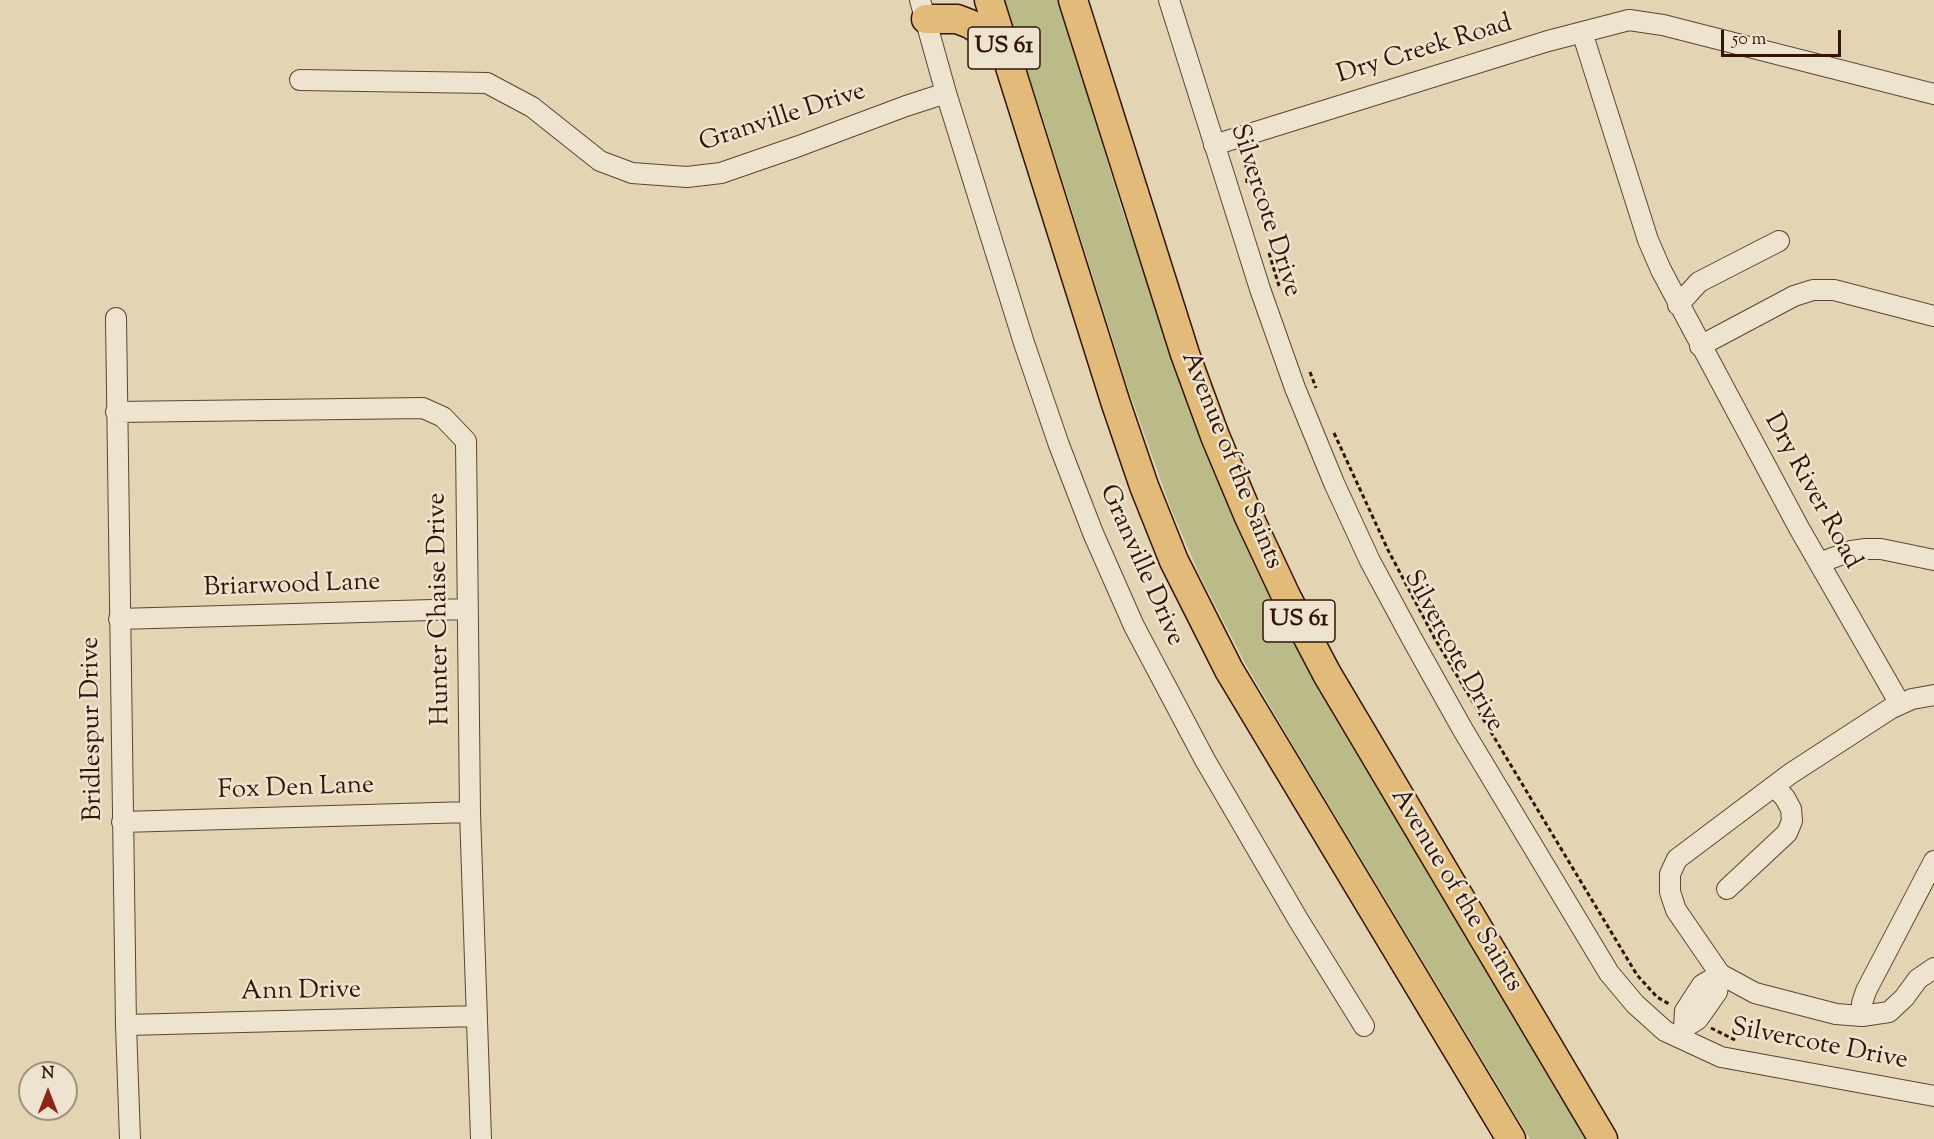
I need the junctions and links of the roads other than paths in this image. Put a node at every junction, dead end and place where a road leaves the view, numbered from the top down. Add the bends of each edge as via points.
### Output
1 (957, 0) edge
2 (989, 0) edge
3 (1073, 0) edge
4 (1090, 0) edge
5 (1168, 0) edge
6 (923, 10) edge
7 (1582, 32) junction
8 (1086, 43) junction
9 (1007, 58) junction
10 (300, 80) dead end
11 (946, 93) junction
12 (1934, 94) edge
13 (1214, 145) junction
14 (1779, 241) dead end
15 (1678, 305) junction
16 (1934, 316) edge
17 (116, 318) dead end
18 (1700, 346) junction
19 (116, 412) junction
20 (1934, 560) edge
21 (1819, 563) junction
22 (467, 609) junction
23 (119, 619) junction
24 (1934, 695) edge
25 (1900, 704) junction
26 (1774, 786) junction
27 (470, 812) junction
28 (122, 822) junction
29 (1934, 861) edge
30 (1727, 889) dead end
31 (1934, 968) edge
32 (1720, 974) junction
33 (477, 1016) junction
34 (1862, 1016) junction
35 (1686, 1024) junction
36 (126, 1025) junction
37 (1364, 1026) dead end
38 (1934, 1096) edge
39 (130, 1139) edge
40 (481, 1139) edge
41 (1511, 1139) edge
42 (1604, 1139) edge

1 - 6 highway
2 - 9 highway, US 61
3 - 8 highway, Avenue of the Saints / US 61
4 - 8 highway
5 - 13 street, Silvercote Drive
6 - 9 highway via 970,24
6 - 11 street, Granville Drive
7 - 12 street, Dry Creek Road via 1629,20 1663,25
7 - 13 street, Dry Creek Road
7 - 15 street, Dry River Road via 1648,240
8 - 42 highway, Avenue of the Saints / US 61 via 1185,354 1249,518 1327,674
9 - 41 highway, US 61 via 1116,404 1174,561 1229,670
10 - 11 street, Granville Drive via 487,83 532,107 600,161 632,172 687,177 721,172
11 - 37 street, Granville Drive via 1059,445 1134,626 1205,760
13 - 35 street, Silvercote Drive via 1295,388 1370,561 1463,730 1610,973 1635,1004 1665,1031
14 - 15 street via 1699,282
15 - 18 street, Dry River Road
16 - 18 street via 1833,290 1813,290 1794,296
17 - 19 street, Bridlespur Drive
18 - 21 street, Dry River Road
19 - 22 street, Hunter Chaise Drive via 423,408 443,417 466,441
19 - 23 street, Bridlespur Drive
20 - 21 street via 1866,549
21 - 25 street, Dry River Road
22 - 23 street, Briarwood Lane
22 - 27 street, Hunter Chaise Drive
23 - 28 street, Bridlespur Drive
24 - 25 street
25 - 26 street
26 - 30 street via 1791,809 1792,822 1787,833
26 - 32 street via 1677,859 1670,874 1676,910
27 - 28 street, Fox Den Lane
27 - 33 street, Hunter Chaise Drive
28 - 36 street, Bridlespur Drive
29 - 34 street via 1866,991
31 - 34 street via 1918,979 1889,1012
32 - 34 street via 1755,993 1836,1014
32 - 35 street via 1717,992
33 - 36 street, Ann Drive
33 - 40 street, Hunter Chaise Drive
35 - 38 street, Silvercote Drive via 1721,1057
36 - 39 street, Bridlespur Drive

